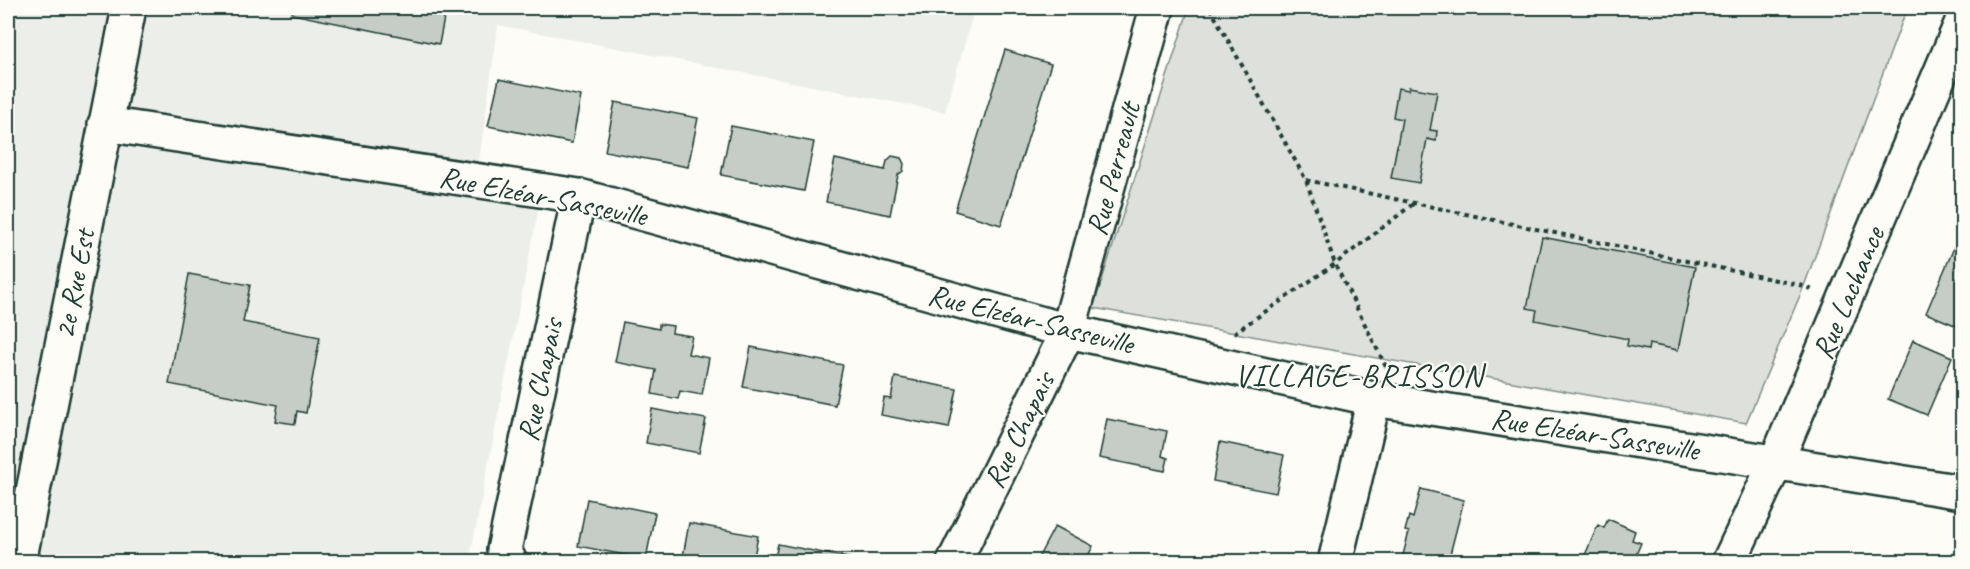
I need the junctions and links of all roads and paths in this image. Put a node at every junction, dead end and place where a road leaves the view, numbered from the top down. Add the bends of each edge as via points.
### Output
1 (129, 8) edge
2 (1157, 8) edge
3 (1210, 8) edge
4 (1962, 22) edge
5 (105, 124) junction
6 (1306, 180) junction
7 (579, 196) junction
8 (1413, 203) junction
9 (1335, 264) junction
10 (1844, 302) junction
11 (1068, 331) junction
12 (1195, 360) junction
13 (1389, 402) junction
14 (1776, 462) junction
15 (1962, 492) edge
16 (19, 561) edge
17 (510, 561) edge
18 (954, 561) edge
19 (1335, 561) edge
20 (1729, 561) edge

1 - 5 street, 2e Rue Est
2 - 11 street, Rue Perreault
3 - 6 path
4 - 10 street, Rue Lachance
5 - 7 street, Rue Elzéar-Sasseville
5 - 16 street, 2e Rue Est
6 - 8 path
6 - 9 path
7 - 11 street, Rue Elzéar-Sasseville
7 - 17 street, Rue Chapais via 504,550
8 - 9 path
8 - 10 path via 1804,286
9 - 12 path
9 - 13 path
10 - 14 street, Rue Lachance
11 - 12 street, Rue Elzéar-Sasseville
11 - 18 street, Rue Chapais
12 - 13 street, Rue Elzéar-Sasseville
13 - 14 street, Rue Elzéar-Sasseville
13 - 19 street
14 - 15 street, Rue Elzéar-Sasseville
14 - 20 street, Rue Lachance

